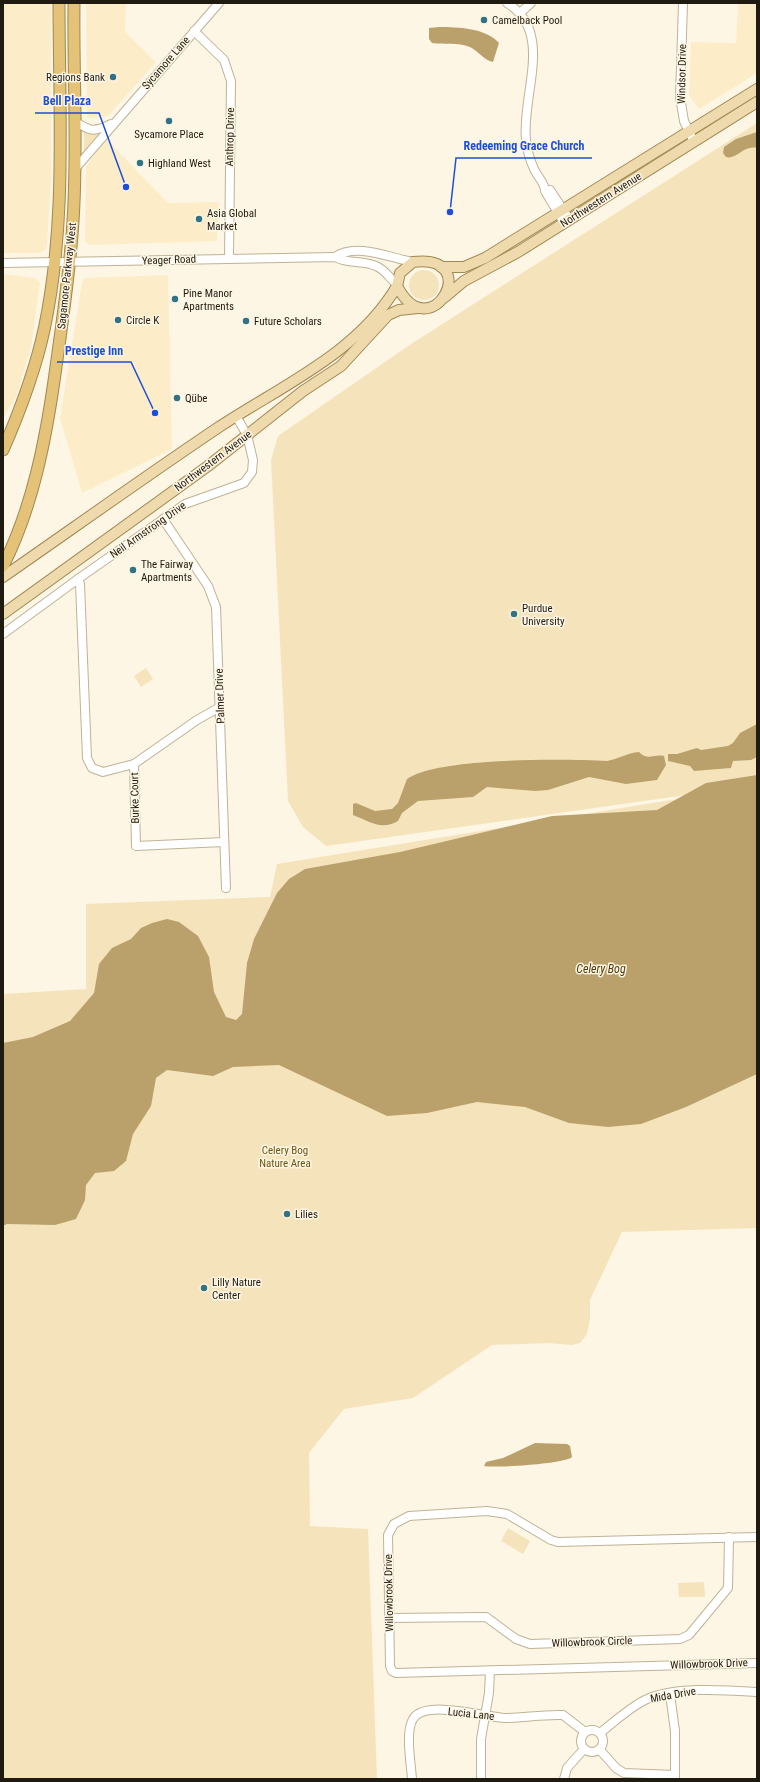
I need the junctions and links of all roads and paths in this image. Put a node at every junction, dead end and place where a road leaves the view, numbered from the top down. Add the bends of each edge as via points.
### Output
1 (60, 3) edge
2 (74, 3) edge
3 (219, 3) edge
4 (507, 3) edge
5 (531, 3) edge
6 (683, 3) edge
7 (520, 13) junction
8 (194, 31) junction
9 (757, 88) edge
10 (757, 102) edge
11 (74, 121) junction
12 (114, 123) junction
13 (688, 132) junction
14 (694, 142) junction
15 (74, 170) junction
16 (560, 211) junction
17 (567, 222) junction
18 (335, 257) junction
19 (229, 258) junction
20 (54, 262) junction
21 (70, 262) junction
22 (413, 262) junction
23 (3, 263) edge
24 (442, 267) junction
25 (397, 285) junction
26 (445, 297) junction
27 (418, 308) junction
28 (236, 416) junction
29 (247, 435) junction
30 (3, 450) edge
31 (163, 519) junction
32 (3, 566) edge
33 (3, 577) edge
34 (78, 579) junction
35 (3, 614) edge
36 (3, 634) edge
37 (220, 707) junction
38 (134, 764) junction
39 (224, 842) junction
40 (226, 888) dead end
41 (729, 1537) junction
42 (757, 1537) edge
43 (389, 1618) junction
44 (757, 1663) edge
45 (490, 1671) junction
46 (757, 1692) edge
47 (670, 1694) junction
48 (484, 1714) junction
49 (585, 1732) junction
50 (600, 1733) junction
51 (584, 1749) junction
52 (600, 1750) junction
53 (675, 1777) edge
54 (412, 1779) edge
55 (481, 1779) edge
56 (564, 1779) edge

1 - 20 highway, Sagamore Parkway West via 59,191
2 - 11 highway, Sagamore Parkway West
3 - 8 street, Sycamore Lane
4 - 7 street
5 - 7 street
6 - 13 street, Windsor Drive via 680,97 681,111
7 - 16 street via 530,29 533,44 526,127 527,147 533,166 545,187 548,187
8 - 12 street, Sycamore Lane
8 - 19 street, Anthrop Drive via 224,60 231,81
9 - 13 main road, Northwestern Avenue
10 - 14 main road, Northwestern Avenue
11 - 12 street, Sycamore Lane via 89,130 99,130
11 - 15 highway, Sagamore Parkway West
12 - 15 street, Sycamore Lane
13 - 14 street, Windsor Drive
13 - 16 main road, Northwestern Avenue
14 - 17 main road, Northwestern Avenue
15 - 21 highway, Sagamore Parkway West
16 - 17 street
16 - 24 main road, Northwestern Avenue via 473,264
17 - 26 main road, Northwestern Avenue via 487,270 464,280
18 - 19 street, Yeager Road
18 - 22 street, Yeager Road via 342,252 361,251
18 - 25 street, Yeager Road via 344,262 365,262 379,267
19 - 21 street, Yeager Road
20 - 21 street, Yeager Road
20 - 23 street, Yeager Road
20 - 30 highway, Sagamore Parkway West via 44,329 34,368 17,419
21 - 32 highway, Sagamore Parkway West via 42,450 26,510
22 - 24 main road via 429,262
22 - 25 main road via 403,269
24 - 26 main road via 448,281
25 - 27 main road via 405,299
25 - 28 main road, Northwestern Avenue via 367,324 339,350
26 - 27 main road via 433,307
27 - 29 main road, Northwestern Avenue via 399,310 388,315 341,366 303,391
28 - 29 street, Neil Armstrong Drive
28 - 33 main road, Northwestern Avenue
29 - 31 street, Neil Armstrong Drive via 253,467 244,483 191,501
29 - 35 main road, Northwestern Avenue
31 - 34 street, Neil Armstrong Drive
31 - 37 street, Palmer Drive via 208,586 216,607
34 - 36 street, Neil Armstrong Drive
34 - 38 street via 87,758 92,768 103,772
37 - 38 street, Burke Court
37 - 39 street, Palmer Drive
38 - 39 street, Burke Court via 136,846
39 - 40 street, Palmer Drive
41 - 42 street, Willowbrook Drive
41 - 43 street, Willowbrook Circle via 728,1588 685,1638 530,1644 516,1639 486,1617
41 - 43 street, Willowbrook Drive via 558,1542 507,1514 498,1512 409,1516 394,1524 388,1535
43 - 45 street, Willowbrook Drive via 392,1671
44 - 45 street, Willowbrook Drive
45 - 48 street via 489,1693
46 - 47 street, Mida Drive via 705,1689
47 - 50 street, Mida Drive via 645,1700
47 - 53 street via 675,1725
48 - 49 street, Lucia Lane via 502,1718 563,1715
48 - 54 street, Lucia Lane via 455,1710 429,1711 416,1715 409,1730
48 - 55 street
49 - 50 street via 591,1730
49 - 51 street via 581,1738
50 - 52 street via 603,1740
51 - 52 street via 590,1753
51 - 56 street via 567,1768
52 - 53 street via 624,1773

